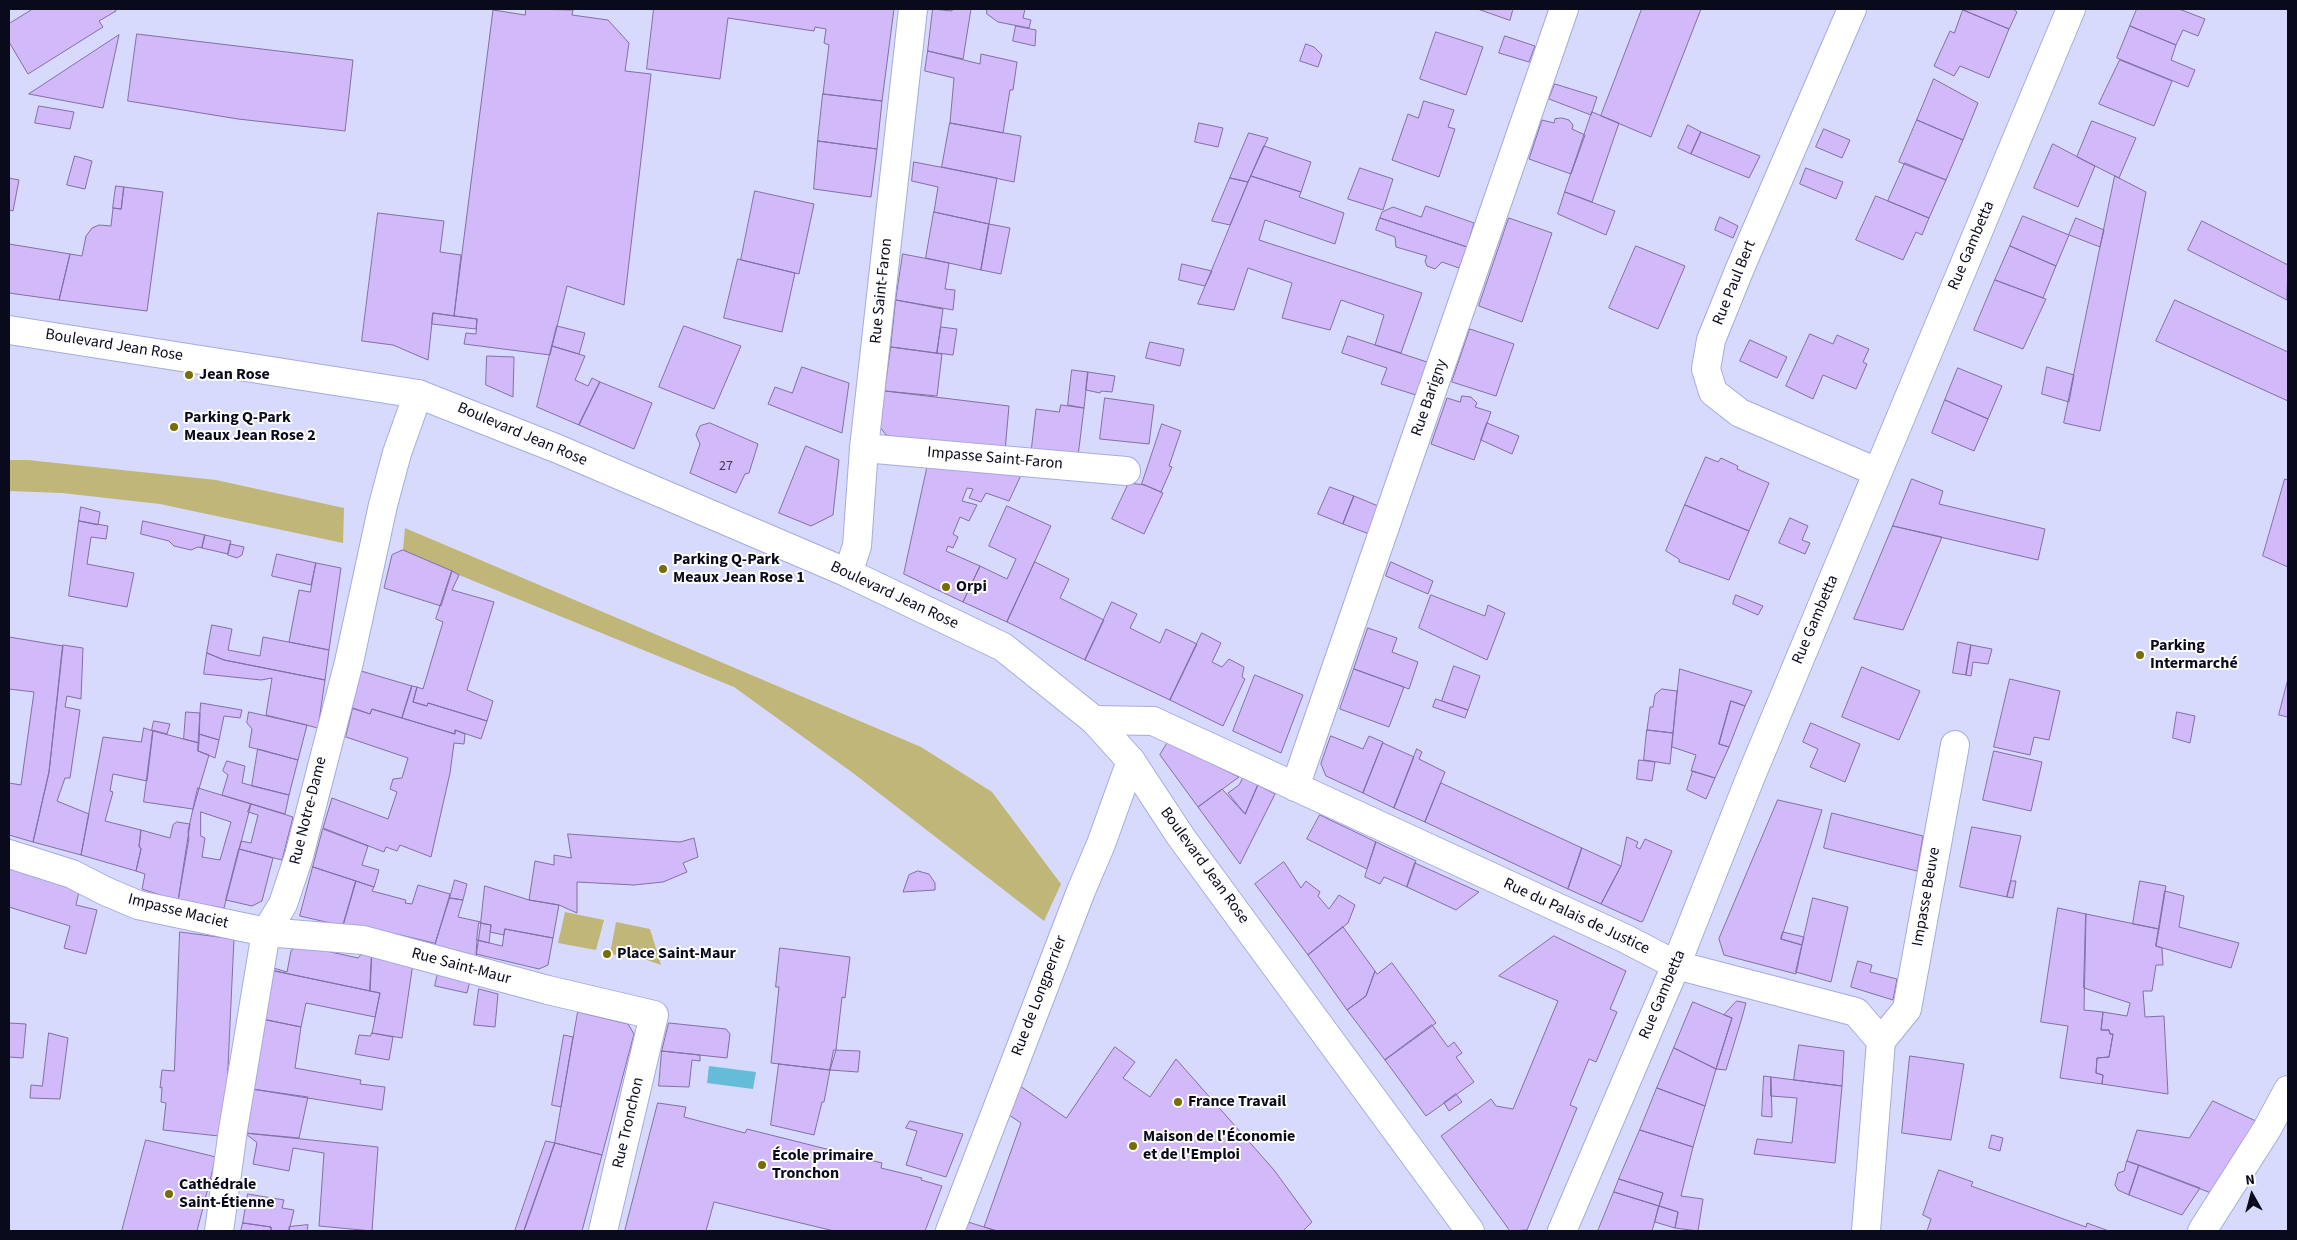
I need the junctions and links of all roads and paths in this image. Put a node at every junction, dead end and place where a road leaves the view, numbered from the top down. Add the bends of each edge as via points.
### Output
1 (913, 9) edge
2 (1564, 9) edge
3 (1852, 9) edge
4 (2071, 9) edge
5 (9, 330) edge
6 (418, 394) junction
7 (864, 448) junction
8 (1126, 471) dead end
9 (1877, 472) junction
10 (848, 573) junction
11 (1094, 720) junction
12 (1955, 745) dead end
13 (1131, 761) junction
14 (1295, 787) junction
15 (9, 854) edge
16 (266, 932) junction
17 (1676, 965) junction
18 (654, 1015) joint
19 (1881, 1041) junction
20 (2288, 1090) edge
21 (219, 1231) edge
22 (603, 1231) edge
23 (950, 1231) edge
24 (1470, 1231) edge
25 (1562, 1231) edge
26 (1866, 1231) edge
27 (2202, 1231) edge

1 - 7 street, Rue Saint-Faron
2 - 14 street, Rue Barigny
3 - 9 street, Rue Paul Bert via 1711,340 1706,369 1713,392 1740,413
4 - 9 street, Rue Gambetta
5 - 6 street, Boulevard Jean Rose
6 - 10 street, Boulevard Jean Rose via 558,449
6 - 16 street, Rue Notre-Dame via 397,453 349,662 299,856 283,904
7 - 8 street, Impasse Saint-Faron
7 - 10 street, Rue Saint-Faron via 857,546
9 - 17 street, Rue Gambetta
10 - 11 street, Boulevard Jean Rose via 1003,647
11 - 13 street, Boulevard Jean Rose
11 - 14 street, Rue du Palais de Justice via 1153,721
12 - 19 street, Impasse Beuve via 1907,1009
13 - 23 street, Rue de Longperrier
13 - 24 street, Boulevard Jean Rose via 1181,837
14 - 17 street, Rue du Palais de Justice
15 - 16 street, Impasse Maciet via 72,874 138,905
16 - 18 street, Rue Saint-Maur via 363,940
16 - 21 street, Rue Notre-Dame
17 - 19 street, Rue du Palais de Justice via 1856,1012
17 - 25 street, Rue Gambetta
18 - 22 street, Rue Tronchon
19 - 26 street
20 - 27 street

